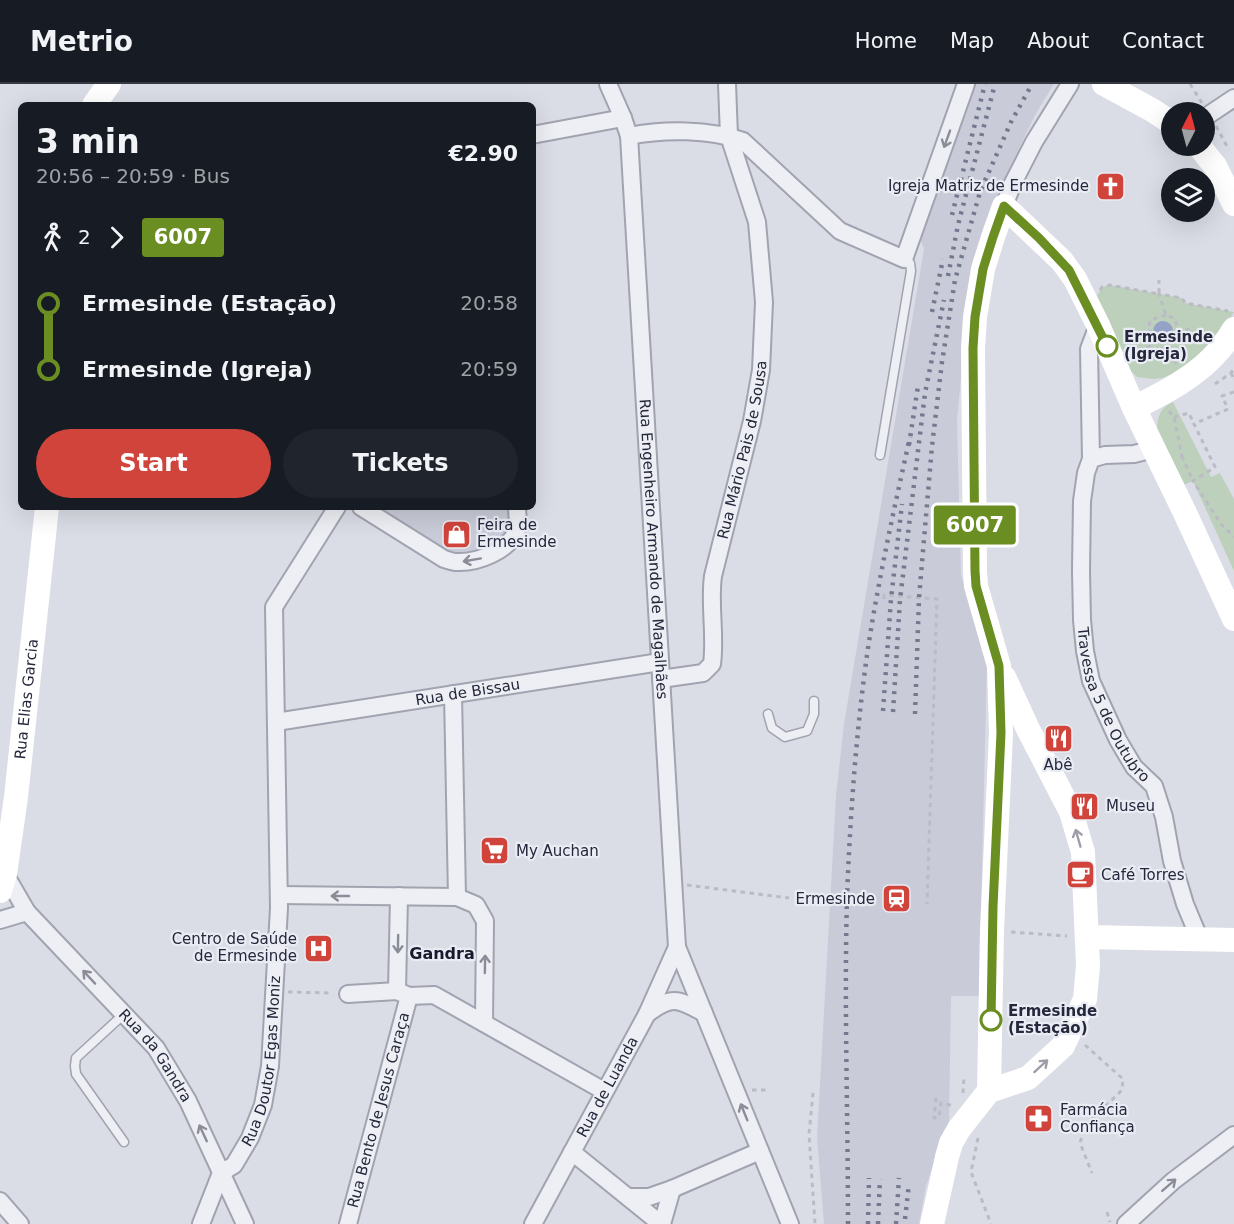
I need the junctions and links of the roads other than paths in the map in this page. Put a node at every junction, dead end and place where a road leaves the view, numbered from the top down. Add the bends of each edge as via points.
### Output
1 (92, 84) edge
2 (108, 84) edge
3 (608, 84) edge
4 (727, 84) edge
5 (966, 84) edge
6 (1070, 84) edge
7 (1104, 84) edge
8 (1234, 98) edge
9 (93, 102) edge
10 (95, 102) edge
11 (1215, 111) edge
12 (1161, 116) edge
13 (623, 118) junction
14 (536, 134) edge
15 (629, 136) junction
16 (729, 136) junction
17 (1208, 156) edge
18 (773, 169) junction
19 (744, 181) junction
20 (1231, 197) edge
21 (1004, 206) junction
22 (904, 258) junction
23 (1098, 325) junction
24 (1234, 329) edge
25 (1134, 408) junction
26 (1165, 454) junction
27 (880, 455) dead end
28 (1091, 459) junction
29 (47, 510) edge
30 (335, 510) edge
31 (366, 510) edge
32 (517, 510) edge
33 (1232, 609) edge
34 (660, 662) junction
35 (999, 666) junction
36 (661, 679) junction
37 (453, 694) junction
38 (814, 701) dead end
39 (768, 714) dead end
40 (276, 722) junction
41 (1028, 729) junction
42 (1001, 733) junction
43 (2, 883) edge
44 (279, 895) junction
45 (399, 896) junction
46 (457, 897) junction
47 (27, 912) junction
48 (0, 920) edge
49 (1087, 937) junction
50 (1200, 940) junction
51 (1234, 940) edge
52 (677, 947) junction
53 (348, 994) road end
54 (403, 994) junction
55 (704, 1013) junction
56 (124, 1014) junction
57 (647, 1014) junction
58 (484, 1023) junction
59 (604, 1091) junction
60 (989, 1091) junction
61 (1234, 1135) edge
62 (124, 1142) dead end
63 (760, 1151) junction
64 (573, 1152) junction
65 (221, 1173) junction
66 (672, 1189) junction
67 (628, 1197) junction
68 (0, 1201) edge
69 (20, 1224) edge
70 (201, 1224) edge
71 (245, 1224) edge
72 (348, 1224) edge
73 (533, 1224) edge
74 (661, 1224) edge
75 (790, 1224) edge
76 (932, 1224) edge
77 (1126, 1224) edge

1 - 9 main road
2 - 10 main road
3 - 13 street, Rua Engenheiro Armando de Magalhães
4 - 16 street, Rua Mário Pais de Sousa
5 -> 22 street
6 - 21 street via 1034,142
7 - 12 main road
8 - 11 street
13 - 14 street
13 - 15 street, Rua Engenheiro Armando de Magalhães
15 - 16 street via 655,132
15 - 34 street, Rua Engenheiro Armando de Magalhães
16 - 18 street via 742,141
16 - 19 street, Rua Mário Pais de Sousa
17 - 20 main road
18 - 19 street
18 - 22 street via 840,231
19 - 36 street, Rua Mário Pais de Sousa via 757,222 764,290 761,370 713,576 712,664 703,673
21 - 23 main road via 1069,270
21 - 35 main road via 981,278 973,348 976,586
22 - 27 lane via 911,271
23 - 25 main road
23 - 28 street, Travessa 5 de Outubro via 1089,349
24 - 25 main road via 1220,350 1196,372
25 - 26 main road
26 - 28 street via 1105,455
26 - 33 main road
28 - 50 street, Travessa 5 de Outubro via 1082,501 1082,620 1091,681 1134,767 1154,786 1172,861
29 - 43 main road, Rua Elias Garcia via 17,785
30 - 40 street, Rua Doutor Egas Moniz via 274,607
32 -> 31 street via 517,530 498,552 459,562 444,559
34 - 36 street, Rua Engenheiro Armando de Magalhães
34 - 37 street, Rua de Bissau
35 - 41 main road
35 - 42 main road
36 - 52 street, Rua Engenheiro Armando de Magalhães
37 - 40 street, Rua de Bissau
37 - 46 street
38 - 39 lane via 807,731 786,737 772,728
40 - 44 street, Rua Doutor Egas Moniz
41 - 42 main road via 1013,726
49 -> 41 main road via 1083,852 1071,812
42 - 60 main road
43 - 47 street, Rua da Gandra
45 -> 44 street
44 - 65 street, Rua Doutor Egas Moniz via 270,1066 263,1105 234,1165
45 - 46 street
45 -> 54 street, Rua Bento de Jesus Caraça
58 -> 46 street via 485,921 476,905
47 - 48 street
56 -> 47 street, Rua da Gandra
49 - 50 main road
60 -> 49 main road via 1028,1078 1063,1046 1085,999
50 - 51 main road
52 - 55 street, Rua Engenheiro Armando de Magalhães
52 - 57 street, Rua de Luanda
53 - 54 street
54 - 58 street via 434,995
54 - 72 street, Rua Bento de Jesus Caraça
55 - 57 street via 683,1002 670,1001
63 -> 55 street, Rua Engenheiro Armando de Magalhães
56 - 62 lane via 76,1058 75,1066 76,1074
65 -> 56 street, Rua da Gandra via 188,1101 156,1048
57 - 59 street, Rua de Luanda
58 - 59 street
59 - 64 street, Rua de Luanda
60 - 76 main road via 951,1143
77 -> 61 street via 1173,1181
63 - 66 street
63 - 75 street, Rua Engenheiro Armando de Magalhães
64 - 67 street
64 - 73 street, Rua de Luanda
65 - 70 street
65 - 71 street, Rua da Gandra
66 - 67 street via 649,1197
66 - 74 street
67 - 74 street
68 - 69 street

